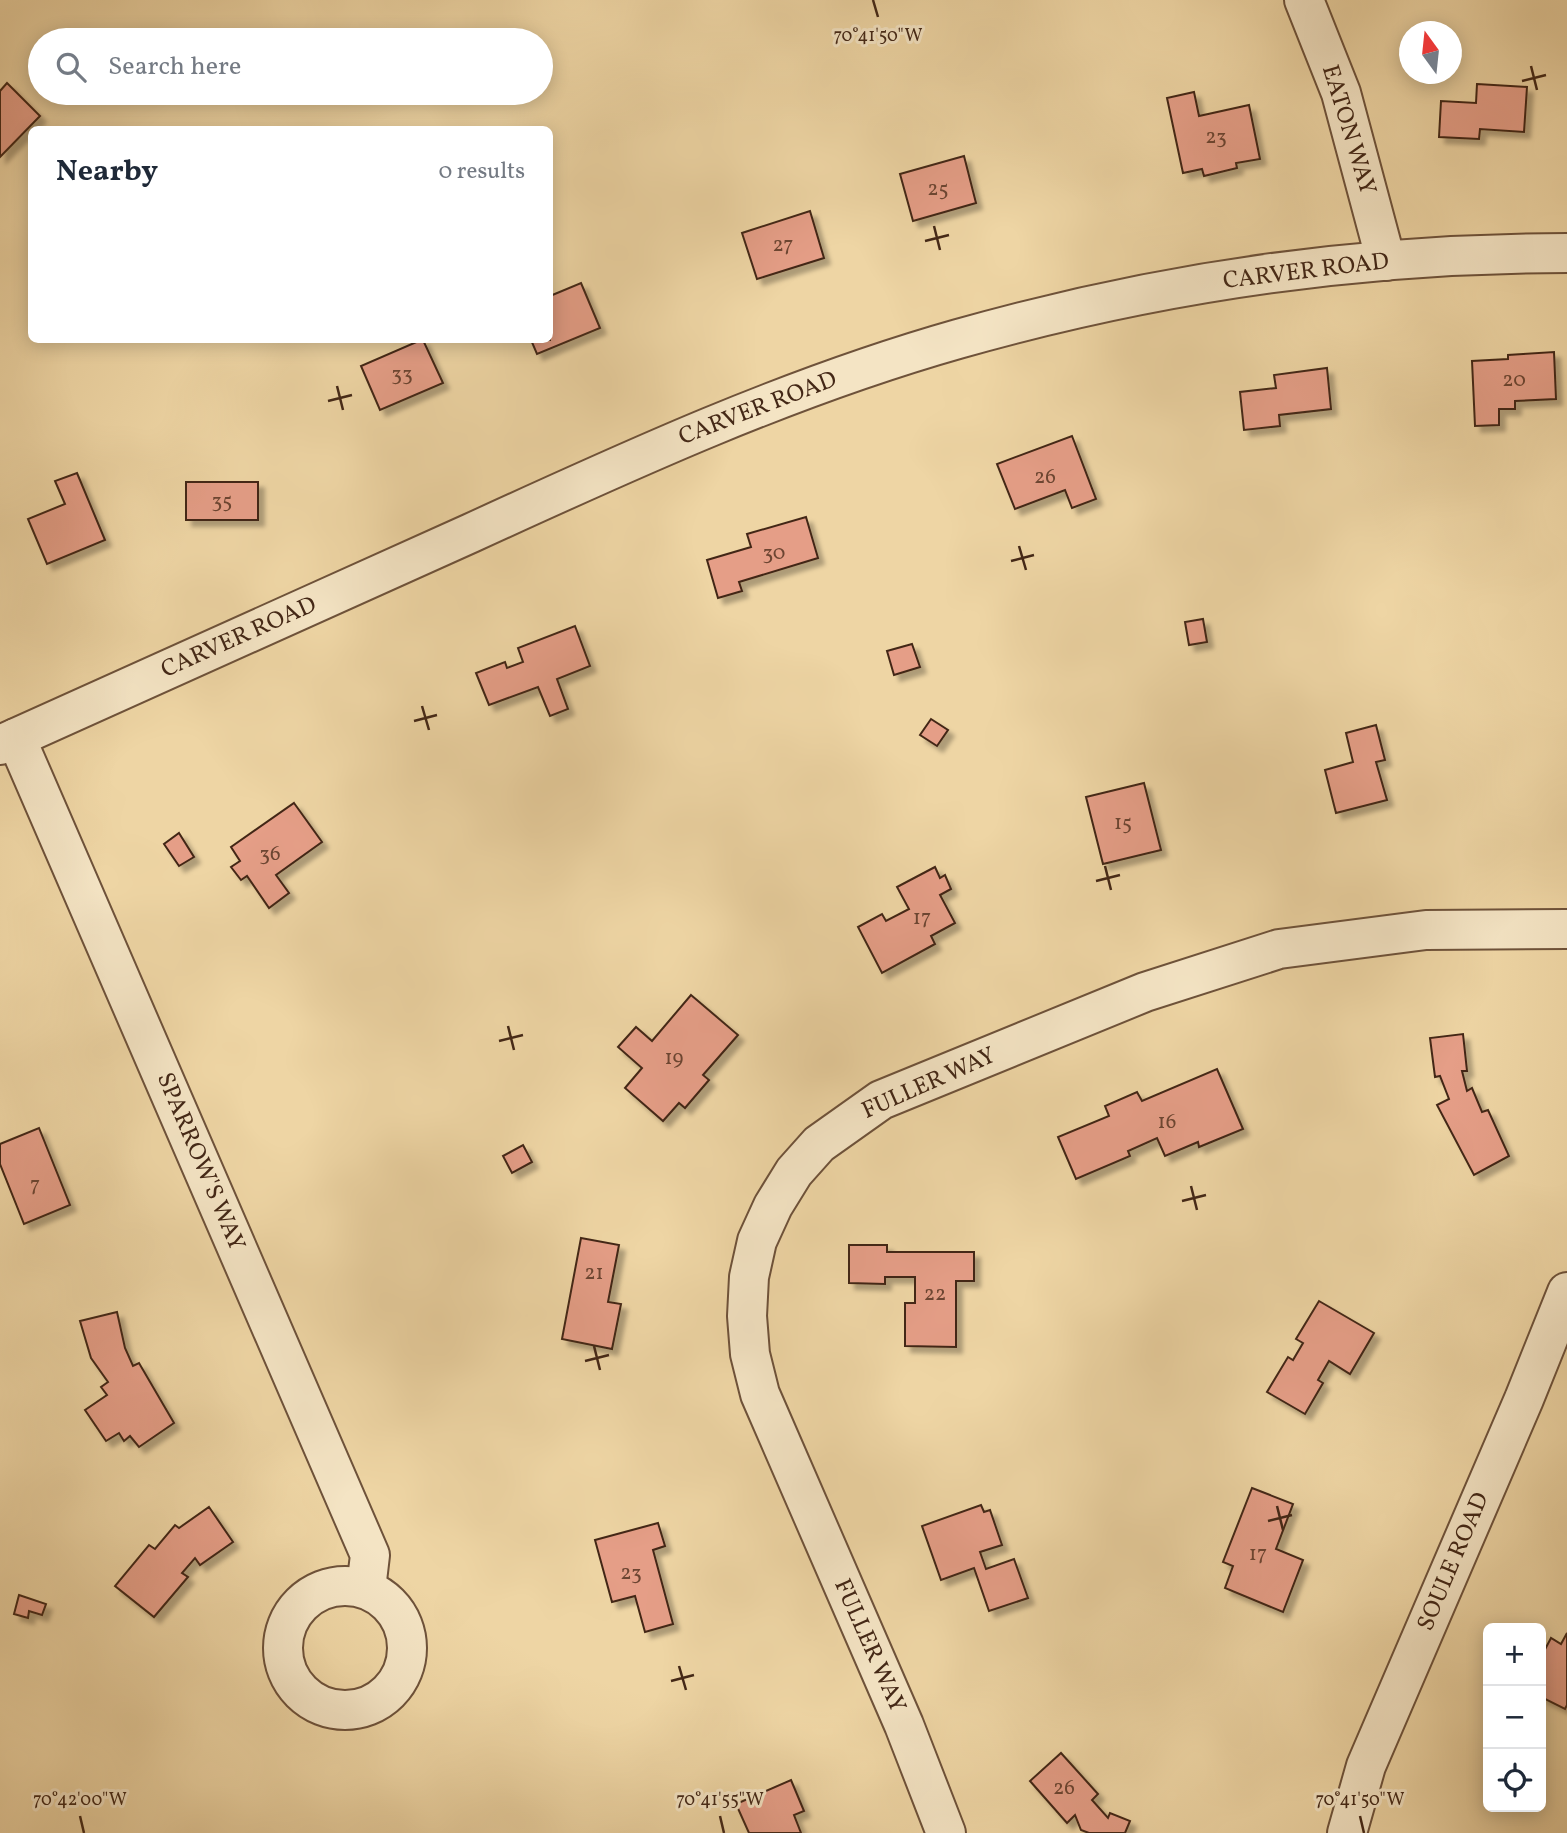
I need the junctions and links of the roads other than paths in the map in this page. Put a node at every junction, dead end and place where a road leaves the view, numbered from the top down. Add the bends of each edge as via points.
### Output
1 (1304, 0) edge
2 (1567, 253) edge
3 (1385, 261) junction
4 (8, 742) edge
5 (1567, 929) edge
6 (1567, 1292) edge
7 (366, 1590) dead end
8 (946, 1833) edge
9 (1347, 1833) edge

1 - 3 street, EATON WAY via 1341,93
2 - 3 street, CARVER ROAD
3 - 4 street, CARVER ROAD via 1170,289 1056,313 855,372 633,458
4 - 7 street, SPARROW'S WAY via 370,1555
5 - 8 street, FULLER WAY via 1426,930 1279,949 1145,992 881,1100 819,1144 794,1172 757,1241 749,1278 750,1354 760,1394
6 - 9 street, SOULE ROAD via 1366,1766

